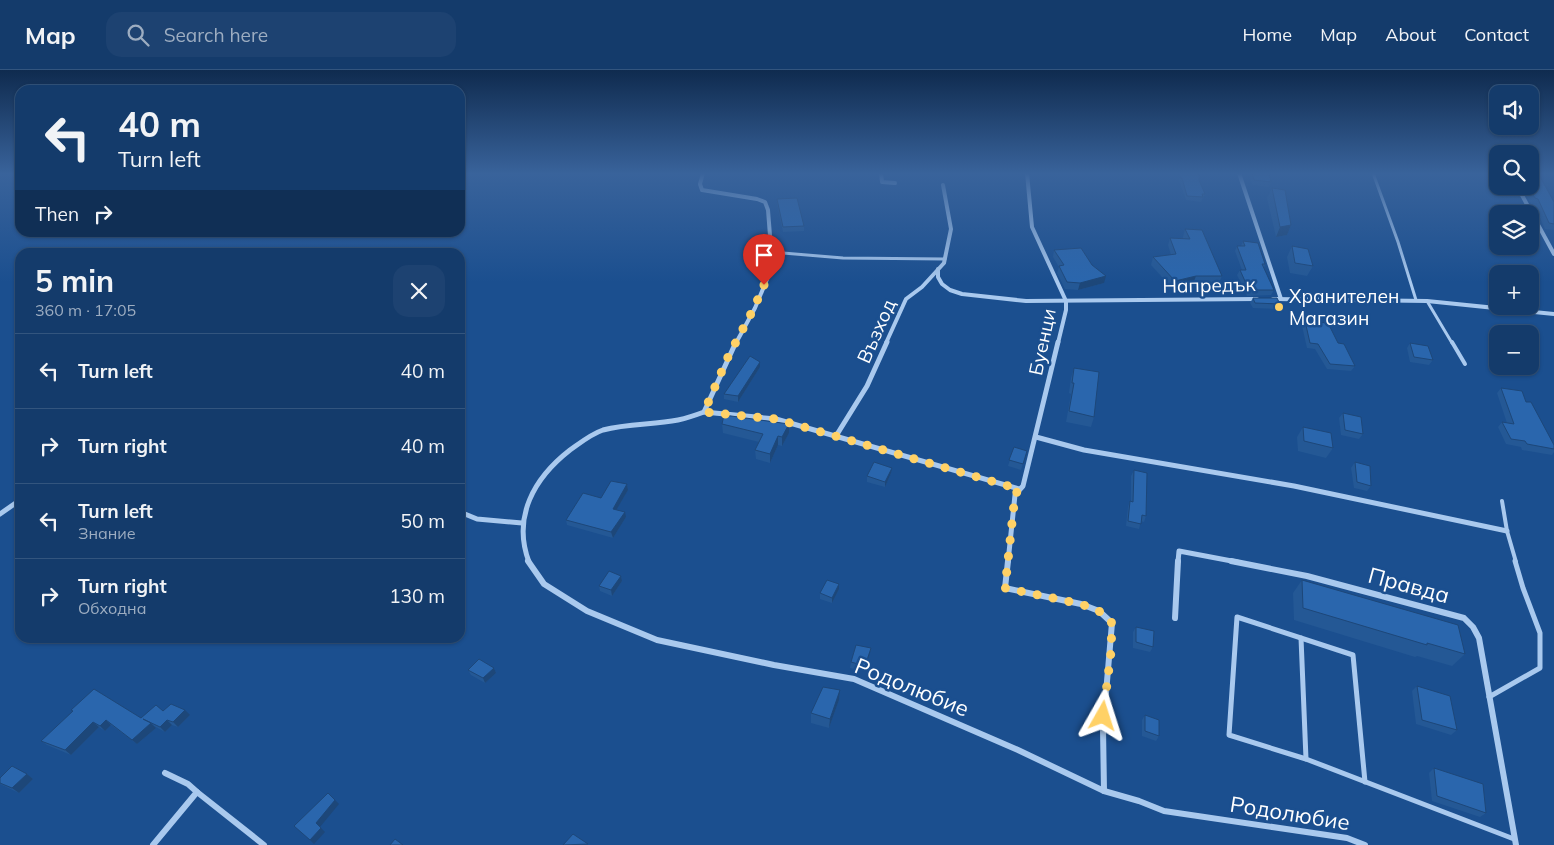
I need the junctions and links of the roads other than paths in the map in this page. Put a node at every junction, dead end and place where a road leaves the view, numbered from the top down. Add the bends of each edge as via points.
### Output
1 (768, 209) edge
2 (948, 209) edge
3 (1030, 209) edge
4 (1251, 209) edge
5 (1386, 209) edge
6 (1530, 209) edge
7 (771, 252) junction
8 (1554, 254) edge
9 (945, 259) junction
10 (938, 269) junction
11 (1262, 299) edge
12 (1272, 299) edge
13 (1282, 299) junction
14 (1416, 300) junction
15 (1427, 300) junction
16 (1066, 302) junction
17 (1554, 314) edge
18 (1465, 364) dead end
19 (704, 412) junction
20 (836, 436) junction
21 (1036, 437) junction
22 (1019, 489) junction
23 (1502, 501) dead end
24 (15, 504) edge
25 (0, 514) edge
26 (465, 514) edge
27 (522, 523) junction
28 (1508, 531) junction
29 (1175, 618) dead end
30 (1301, 638) junction
31 (1489, 697) junction
32 (1306, 759) junction
33 (164, 773) dead end
34 (1365, 782) junction
35 (1104, 791) junction
36 (197, 792) junction
37 (1515, 842) edge
38 (153, 845) edge
39 (264, 845) edge
40 (1365, 845) edge

1 - 7 street
2 - 9 street, Възход via 952,229
3 - 16 street, Буенци via 1032,227
4 - 13 street
5 - 14 lane
6 - 8 street
7 - 9 lane via 843,258
7 - 19 street via 770,272
9 - 10 street, Възход
10 - 16 street, Напредък via 942,284 962,294
10 - 20 street, Възход via 906,299 867,386
11 - 16 street, Напредък
12 - 13 street, Напредък
13 - 14 street, Напредък
14 - 15 street, Напредък
15 - 17 street, Напредък
15 - 18 lane
16 - 21 street, Буенци
19 - 20 street via 776,419
19 - 27 street via 669,422 619,426 600,431 582,441 544,473 532,493
20 - 22 street
21 - 22 street, Буенци via 1023,486
21 - 28 street via 1084,450 1294,486
22 - 35 street, Буенци via 1015,495 1005,588 1081,604 1099,611 1112,623 1101,734
23 - 28 lane
24 - 25 street
26 - 27 street via 477,519
27 - 35 street, Родолюбие via 528,561 544,584 587,611 657,640 854,679
28 - 31 lane via 1523,588 1540,633 1540,668
29 - 31 street, Правда via 1179,551 1306,576 1464,618 1478,638
30 - 32 lane
30 - 32 lane via 1237,617 1229,735
30 - 34 lane via 1353,655
31 - 37 street, Правда
32 - 34 lane
33 - 36 street
34 - 37 lane
35 - 40 street, Родолюбие via 1164,811 1347,838
36 - 38 street
36 - 39 street

